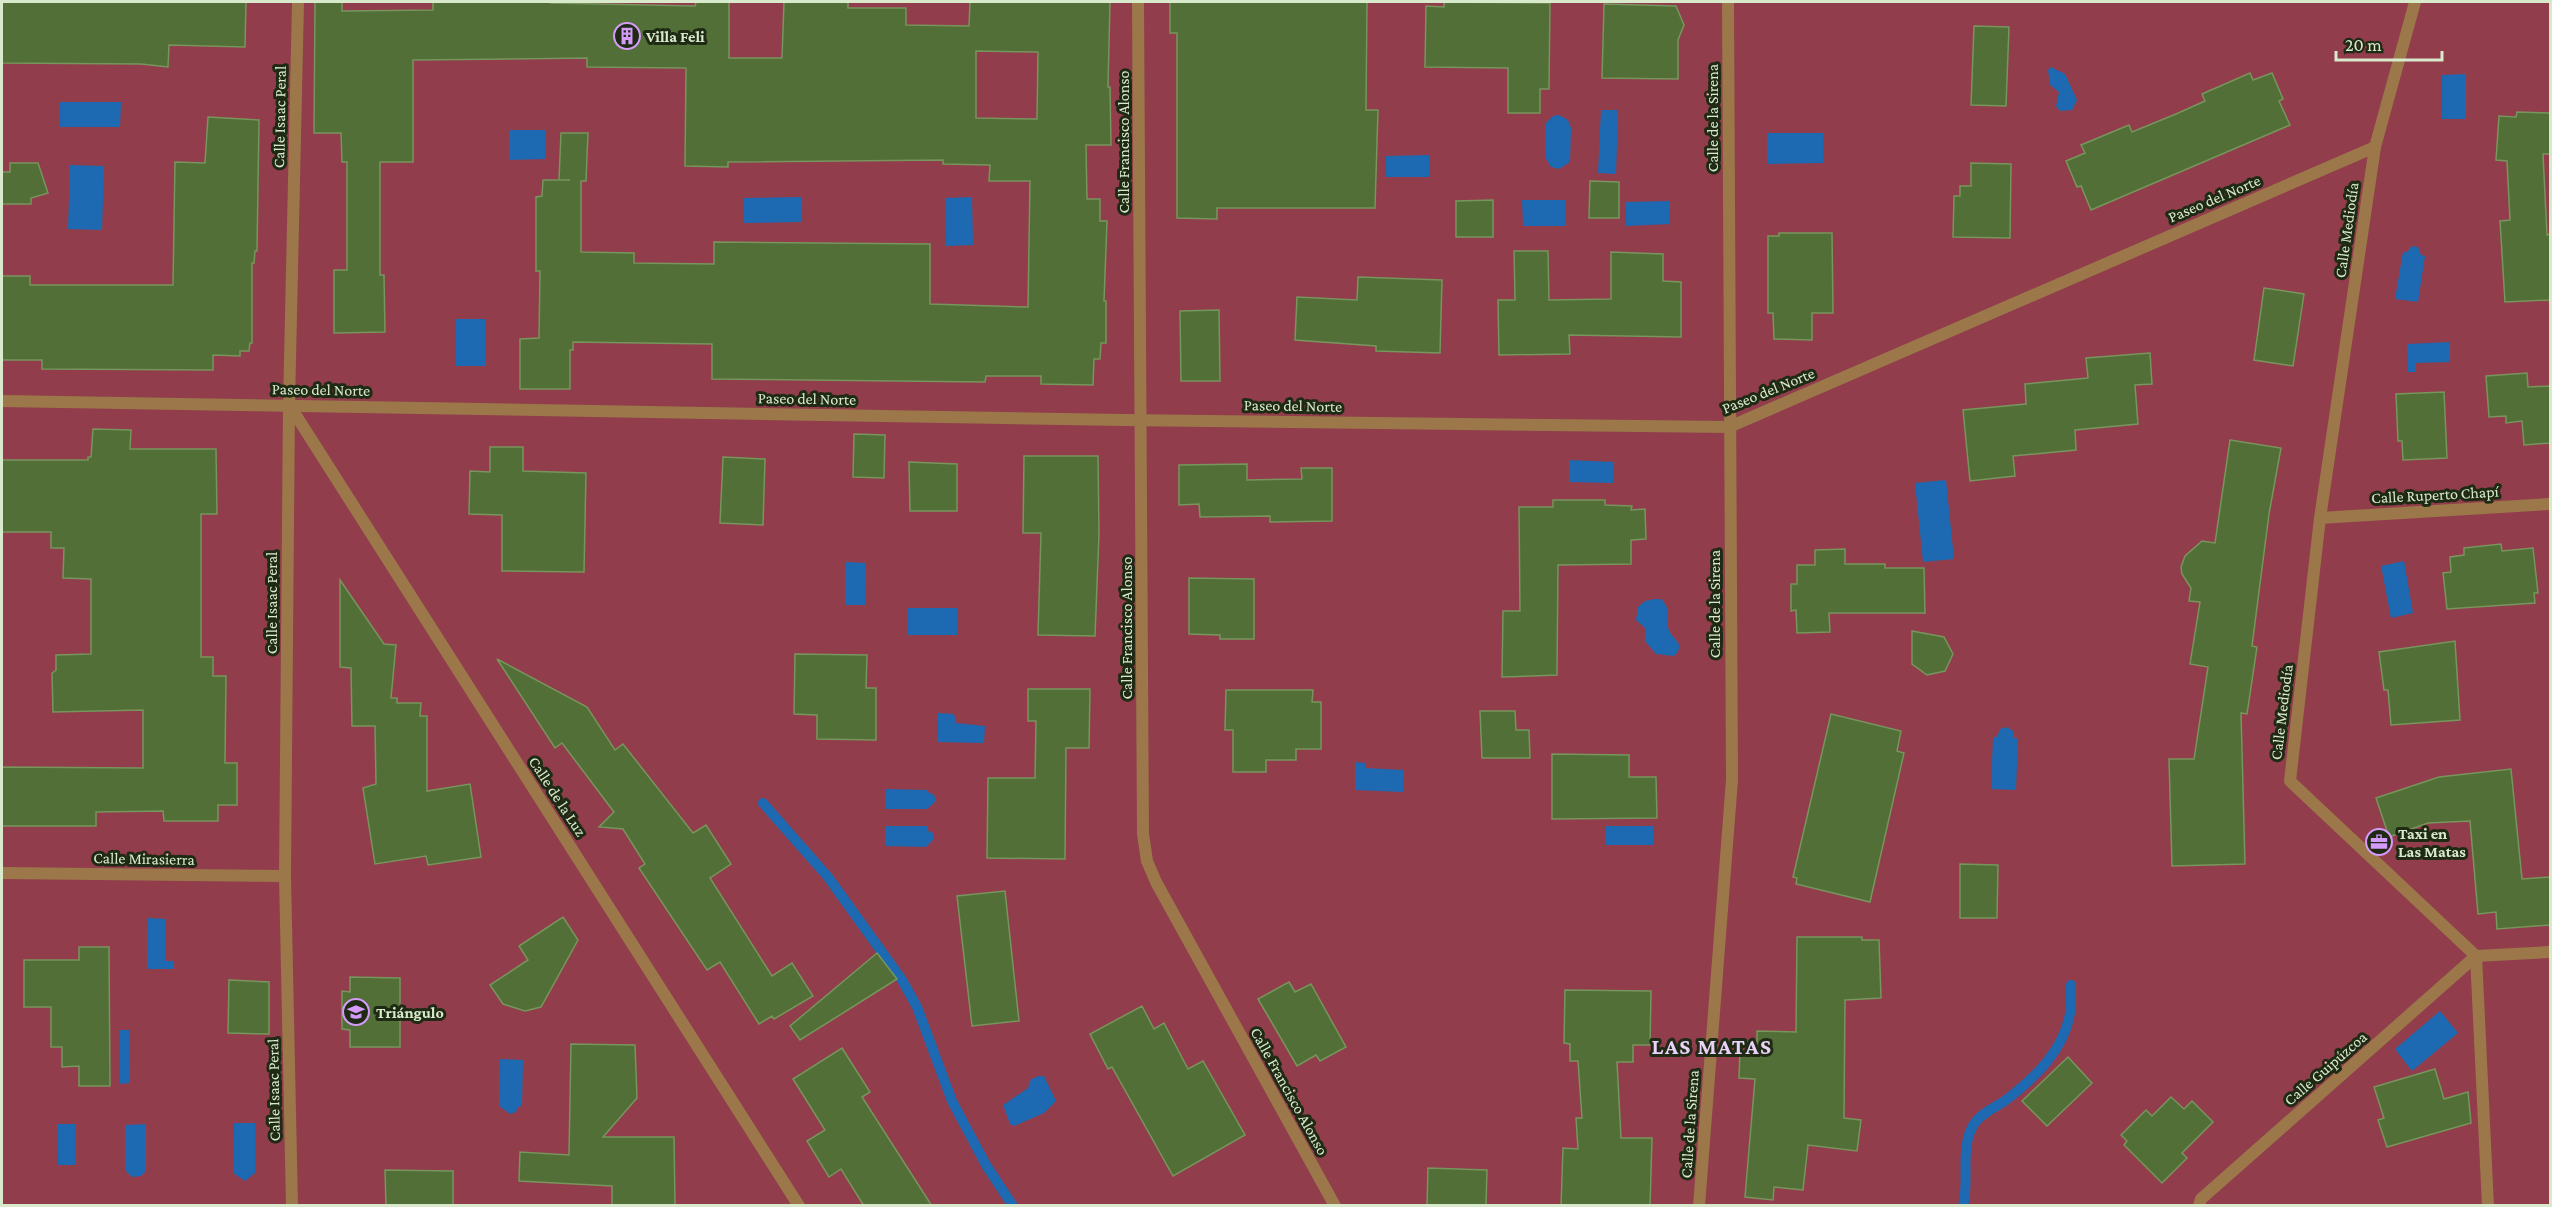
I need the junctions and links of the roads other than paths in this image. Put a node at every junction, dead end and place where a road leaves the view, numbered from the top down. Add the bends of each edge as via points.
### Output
1 (298, 2) edge
2 (1138, 2) edge
3 (1728, 2) edge
4 (2415, 2) edge
5 (2375, 147) junction
6 (2, 401) edge
7 (289, 405) junction
8 (1141, 420) junction
9 (1729, 427) junction
10 (2550, 504) edge
11 (2320, 518) junction
12 (2, 873) edge
13 (285, 876) junction
14 (2550, 952) edge
15 (2476, 957) junction
16 (292, 1206) edge
17 (799, 1206) edge
18 (1335, 1206) edge
19 (1699, 1206) edge
20 (2199, 1206) edge
21 (2488, 1206) edge

1 - 7 street, Calle Isaac Peral
2 - 8 street, Calle Francisco Alonso
3 - 9 street, Calle de la Sirena
4 - 5 street
5 - 9 street, Paseo del Norte
5 - 11 street, Calle Mediodía
6 - 7 street, Paseo del Norte
7 - 8 street, Paseo del Norte
7 - 13 street, Calle Isaac Peral
7 - 17 street, Calle de la Luz
8 - 9 street, Paseo del Norte
8 - 18 street, Calle Francisco Alonso via 1143,834 1147,861
9 - 19 street, Calle de la Sirena via 1732,780
10 - 11 street, Calle Ruperto Chapí
11 - 15 street, Calle Mediodía via 2290,781
12 - 13 street, Calle Mirasierra
13 - 16 street, Calle Isaac Peral
14 - 15 street
15 - 20 street, Calle Guipúzcoa via 2200,1199
15 - 21 street

